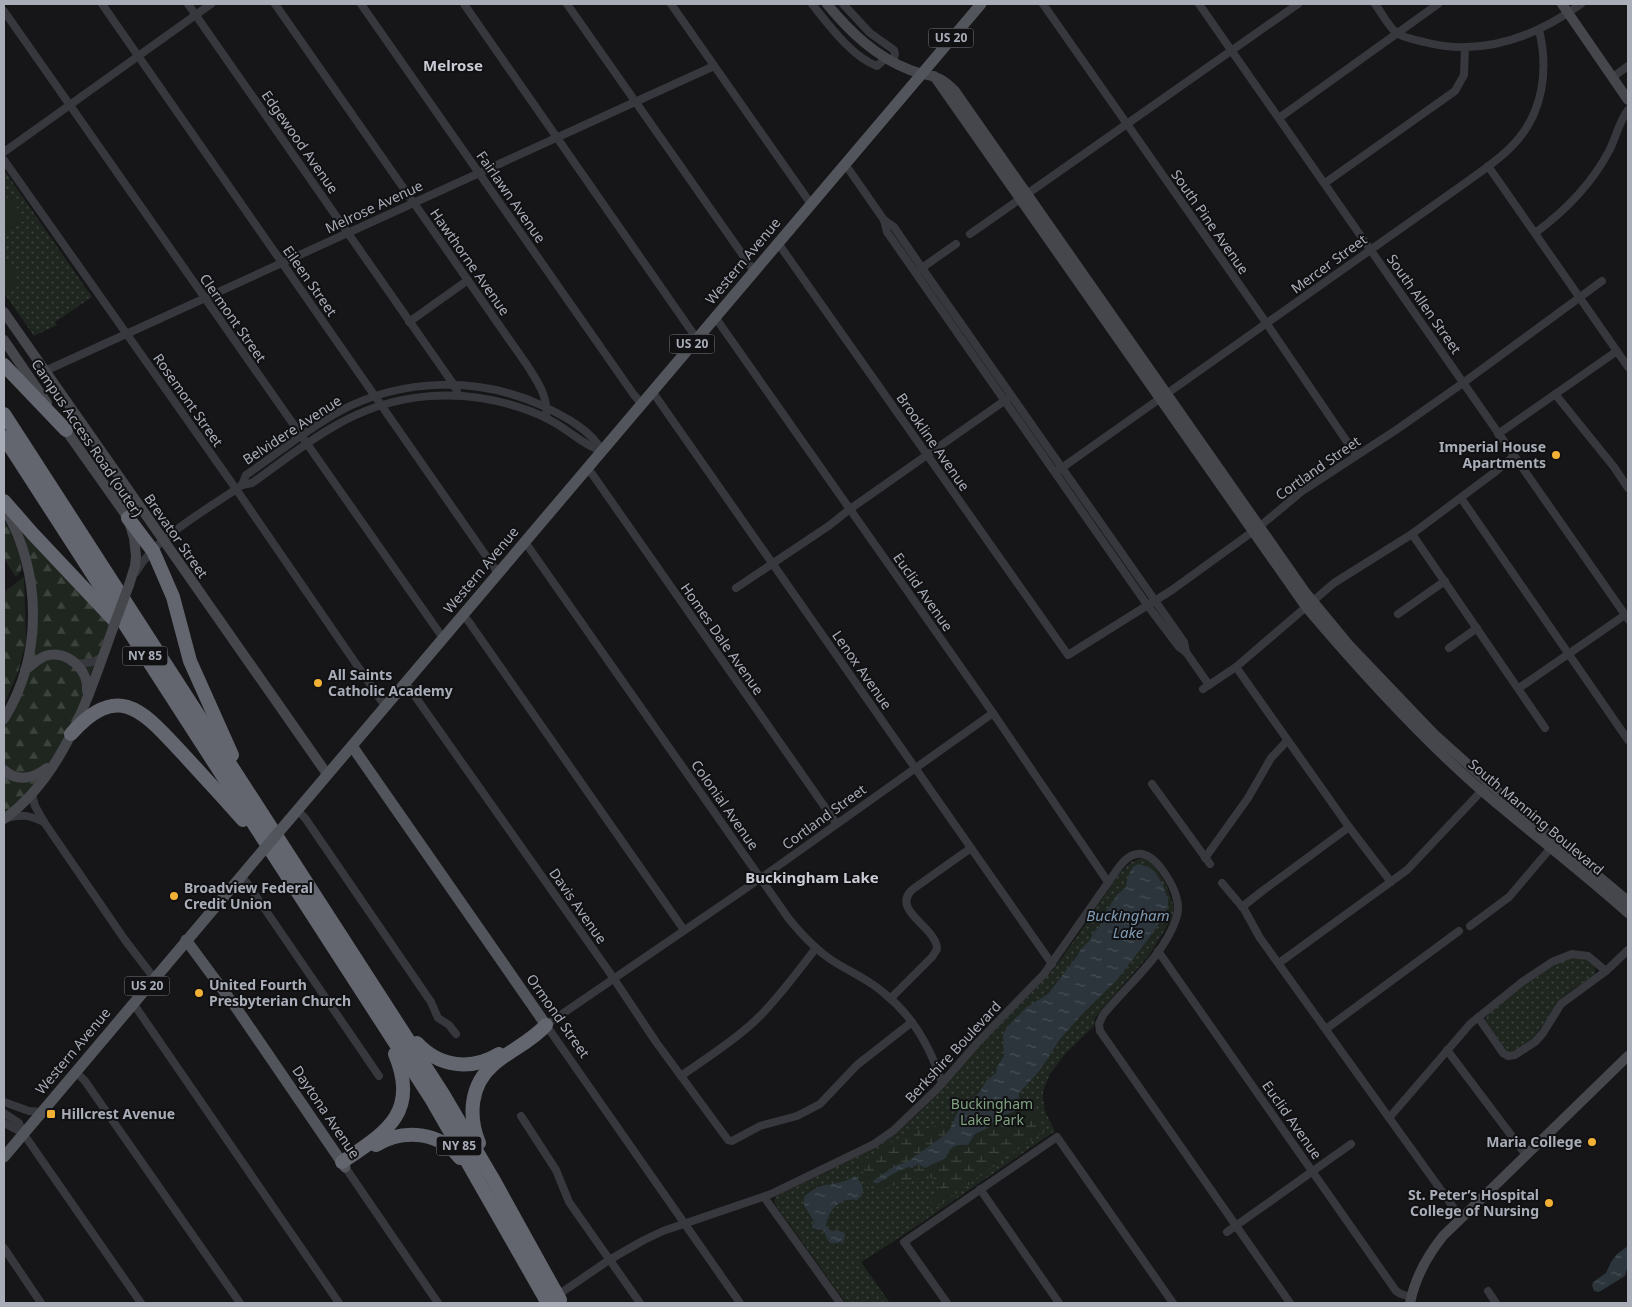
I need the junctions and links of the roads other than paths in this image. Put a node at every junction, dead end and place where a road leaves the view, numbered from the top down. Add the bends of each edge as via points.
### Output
1 (102, 4) edge
2 (188, 4) edge
3 (211, 4) edge
4 (275, 4) edge
5 (361, 4) edge
6 (464, 4) edge
7 (567, 4) edge
8 (671, 4) edge
9 (812, 4) edge
10 (827, 4) edge
11 (843, 4) edge
12 (981, 4) edge
13 (1042, 4) edge
14 (1199, 4) edge
15 (1298, 4) edge
16 (1375, 4) edge
17 (1438, 4) edge
18 (1562, 4) edge
19 (1581, 4) edge
20 (4, 11) edge
21 (1568, 13) junction
22 (196, 15) junction
23 (1539, 30) junction
24 (1397, 32) junction
25 (1465, 47) junction
26 (1232, 50) junction
27 (139, 57) junction
28 (889, 60) junction
29 (714, 66) junction
30 (1628, 66) edge
31 (928, 74) junction
32 (1613, 77) junction
33 (1628, 100) edge
34 (636, 102) junction
35 (69, 106) junction
36 (1628, 110) edge
37 (1279, 118) junction
38 (1126, 124) junction
39 (557, 137) junction
40 (4, 152) edge
41 (4, 160) edge
42 (845, 164) junction
43 (1488, 166) junction
44 (479, 173) junction
45 (1324, 183) junction
46 (1023, 196) junction
47 (413, 203) junction
48 (811, 204) junction
49 (348, 233) junction
50 (970, 234) dead end
51 (1535, 234) junction
52 (778, 243) junction
53 (956, 244) dead end
54 (1370, 249) junction
55 (282, 262) junction
56 (919, 270) junction
57 (754, 271) junction
58 (468, 280) junction
59 (1602, 281) dead end
60 (1580, 297) junction
61 (204, 298) junction
62 (4, 312) edge
63 (715, 317) junction
64 (409, 322) junction
65 (1267, 324) junction
66 (125, 333) junction
67 (697, 339) junction
68 (4, 340) edge
69 (1617, 351) junction
70 (4, 365) edge
71 (1628, 367) edge
72 (44, 371) junction
73 (1463, 383) junction
74 (454, 385) junction
75 (652, 391) junction
76 (458, 394) junction
77 (1555, 394) junction
78 (376, 396) junction
79 (1163, 396) junction
80 (1008, 398) junction
81 (642, 404) junction
82 (382, 405) junction
83 (547, 408) junction
84 (4, 414) edge
85 (546, 418) junction
86 (66, 430) junction
87 (1498, 434) junction
88 (4, 437) edge
89 (300, 437) junction
90 (306, 445) junction
91 (602, 451) junction
92 (928, 455) junction
93 (1356, 455) junction
94 (1514, 456) junction
95 (588, 468) junction
96 (1059, 470) junction
97 (239, 487) junction
98 (1628, 488) edge
99 (1461, 498) junction
100 (4, 501) edge
101 (4, 507) edge
102 (850, 509) junction
103 (128, 518) junction
104 (1256, 529) junction
105 (1412, 534) junction
106 (163, 540) junction
107 (525, 542) junction
108 (151, 548) junction
109 (136, 556) junction
110 (773, 563) junction
111 (498, 573) junction
112 (131, 581) junction
113 (1445, 582) junction
114 (736, 588) dead end
115 (1152, 604) junction
116 (1309, 604) junction
117 (1398, 614) dead end
118 (463, 615) junction
119 (1627, 617) edge
120 (1477, 628) junction
121 (443, 638) junction
122 (1449, 648) dead end
123 (1568, 654) junction
124 (1068, 656) joint
125 (102, 657) junction
126 (77, 664) junction
127 (1236, 667) junction
128 (25, 670) junction
129 (405, 682) junction
130 (1519, 688) junction
131 (86, 702) junction
132 (386, 706) junction
133 (182, 713) junction
134 (993, 714) junction
135 (4, 720) edge
136 (1546, 728) dead end
137 (71, 734) junction
138 (1628, 740) edge
139 (1287, 741) junction
140 (352, 746) junction
141 (53, 764) junction
142 (916, 768) junction
143 (4, 770) edge
144 (327, 774) junction
145 (1152, 784) dead end
146 (1485, 787) junction
147 (32, 794) junction
148 (297, 810) junction
149 (5, 818) edge
150 (44, 822) junction
151 (836, 823) junction
152 (269, 824) junction
153 (1349, 827) junction
154 (1554, 844) junction
155 (972, 848) junction
156 (241, 876) junction
157 (287, 876) junction
158 (761, 878) junction
159 (1108, 882) junction
160 (1391, 882) junction
161 (1222, 883) dead end
162 (1628, 901) edge
163 (1242, 907) junction
164 (1628, 913) edge
165 (1470, 926) dead end
166 (684, 930) junction
167 (1459, 931) dead end
168 (186, 940) junction
169 (816, 948) junction
170 (1628, 950) edge
171 (1158, 951) junction
172 (1052, 964) junction
173 (1279, 964) junction
174 (1606, 971) junction
175 (154, 978) junction
176 (614, 979) junction
177 (372, 995) junction
178 (891, 998) junction
179 (133, 1003) junction
180 (1478, 1016) junction
181 (912, 1022) junction
182 (546, 1025) junction
183 (1326, 1029) junction
184 (456, 1034) dead end
185 (1447, 1050) junction
186 (1628, 1056) edge
187 (76, 1072) junction
188 (379, 1076) dead end
189 (681, 1076) junction
190 (942, 1084) junction
191 (4, 1102) edge
192 (4, 1112) edge
193 (42, 1112) junction
194 (521, 1116) dead end
195 (1388, 1118) junction
196 (4, 1123) edge
197 (23, 1134) junction
198 (1351, 1144) dead end
199 (1526, 1155) junction
200 (4, 1157) edge
201 (343, 1165) junction
202 (1313, 1171) junction
203 (980, 1190) junction
204 (764, 1197) junction
205 (504, 1211) junction
206 (1461, 1218) junction
207 (684, 1224) junction
208 (1236, 1226) junction
209 (1227, 1232) dead end
210 (4, 1248) edge
211 (609, 1260) junction
212 (1488, 1291) dead end
213 (553, 1300) edge
214 (1410, 1300) edge
215 (41, 1303) edge
216 (140, 1303) edge
217 (240, 1303) edge
218 (340, 1303) edge
219 (438, 1303) edge
220 (640, 1303) edge
221 (740, 1303) edge
222 (840, 1303) edge
223 (947, 1303) edge
224 (1059, 1303) edge
225 (1173, 1303) edge
226 (1290, 1303) edge
227 (1496, 1303) edge

1 - 27 street, Eileen Street
2 - 22 street, Edgewood Avenue
3 - 22 street
4 - 47 street, Hawthorne Avenue
5 - 44 street, Fairlawn Avenue
6 - 39 street
7 - 34 street
8 - 29 street
9 - 28 street via 862,58 876,66
10 - 28 street, South Manning Boulevard via 862,41
11 - 28 street via 870,33 894,50 895,54
12 - 31 main road, Western Avenue / US 20
13 - 38 street, South Pine Avenue
14 - 26 street, South Allen Street
15 - 26 street
16 - 24 street
17 - 24 street
18 - 21 street
19 - 21 street
20 - 35 street, Clermont Street
21 - 23 street
21 - 32 street
22 - 27 street
22 - 49 street, Edgewood Avenue
23 - 25 street via 1506,42
23 - 43 street, Mercer Street via 1545,70 1537,104 1516,142
24 - 25 street via 1427,43
24 - 37 street
25 - 45 street via 1464,75 1455,91
26 - 37 street, South Allen Street
26 - 38 street
27 - 35 street
27 - 55 street, Eileen Street
28 - 31 street, South Manning Boulevard
29 - 34 street, Melrose Avenue
29 - 48 street
30 - 32 street
31 - 42 main road, Western Avenue / US 20
31 - 46 street, South Manning Boulevard via 955,90 980,134
32 - 33 street
34 - 39 street, Melrose Avenue
34 - 57 street
35 - 40 street
35 - 61 street, Clermont Street
36 - 51 street via 1608,153 1589,182 1562,212
37 - 45 street, South Allen Street
38 - 46 street
38 - 65 street, South Pine Avenue
39 - 44 street, Melrose Avenue
39 - 67 street
41 - 66 street, Rosemont Street
42 - 48 main road, Western Avenue / US 20
42 - 56 street via 884,220 894,227
43 - 51 street
43 - 54 street, Mercer Street
44 - 47 street, Melrose Avenue
44 - 81 street, Fairlawn Avenue
45 - 54 street, South Allen Street
46 - 50 street
46 - 79 street, South Manning Boulevard
47 - 49 street, Melrose Avenue
47 - 58 street, Hawthorne Avenue
48 - 52 main road, Western Avenue / US 20
49 - 55 street, Melrose Avenue
49 - 64 street, Edgewood Avenue
51 - 60 street
52 - 57 main road, Western Avenue / US 20
52 - 92 street, Brookline Avenue
53 - 56 street
54 - 65 street, Mercer Street
54 - 73 street, South Allen Street
55 - 61 street, Melrose Avenue
55 - 78 street, Eileen Street
56 - 80 street
57 - 63 main road, Western Avenue / US 20
58 - 64 street
58 - 83 street, Hawthorne Avenue via 538,383
59 - 60 street, Cortland Street
60 - 69 street
60 - 73 street, Cortland Street
61 - 66 street, Melrose Avenue
61 - 89 street, Clermont Street
62 - 72 street, Brevator Street
63 - 67 main road, Western Avenue / US 20
63 - 102 street, Euclid Avenue
64 - 74 street, Edgewood Avenue
65 - 79 street, Mercer Street
65 - 93 street, South Pine Avenue
66 - 72 street, Melrose Avenue
66 - 97 street, Rosemont Street
67 - 75 main road, Western Avenue / US 20
68 - 86 street, Campus Access Road (outer)
69 - 71 street
69 - 77 street
70 - 86 highway
72 - 106 street, Brevator Street
73 - 87 street, South Allen Street
73 - 93 street, Cortland Street
74 - 76 street, Edgewood Avenue
74 - 78 street, Belvidere Avenue via 417,386
74 - 83 street, Belvidere Avenue via 501,391
75 - 81 main road, Western Avenue / US 20
75 - 110 street, Lenox Avenue
76 - 82 street, Belvidere Avenue via 417,396
76 - 85 street, Belvidere Avenue via 497,400
77 - 87 street
77 - 98 street
78 - 82 street, Eileen Street
78 - 89 street, Belvidere Avenue via 340,411
79 - 96 street, Mercer Street
79 - 104 street, South Manning Boulevard
80 - 92 street
80 - 96 street
81 - 91 main road, Western Avenue / US 20
82 - 90 street, Belvidere Avenue via 332,427
82 - 111 street, Eileen Street
83 - 85 street, Hawthorne Avenue
83 - 91 street, Belvidere Avenue via 589,434
84 - 152 highway, NY 85
85 - 91 street, Belvidere Avenue via 590,448
86 - 103 street, Campus Access Road (outer)
87 - 94 street, South Allen Street
88 - 133 highway, NY 85
89 - 90 street, Clermont Street
89 - 97 street, Belvidere Avenue via 246,475
90 - 97 street, Belvidere Avenue via 252,483
90 - 121 street, Clermont Street
91 - 95 main road, Western Avenue / US 20
92 - 102 street
92 - 124 street, Brookline Avenue
93 - 104 street, Cortland Street via 1301,492
94 - 99 street
94 - 119 street, South Allen Street
95 - 107 main road, Western Avenue / US 20
95 - 151 street, Homes Dale Avenue
96 - 115 street
97 - 106 street, Belvidere Avenue
97 - 132 street, Rosemont Street
99 - 105 street
99 - 123 street
100 - 133 highway via 111,616
101 - 128 street via 26,559 32,588 32,638
102 - 110 street
102 - 134 street, Euclid Avenue
103 - 108 highway
103 - 109 street, Campus Access Road (outer)
104 - 115 street, Cortland Street
104 - 116 street, South Manning Boulevard
105 - 113 street
105 - 116 street via 1346,575
106 - 108 street, Belvidere Avenue
106 - 144 street, Brevator Street
107 - 111 main road, Western Avenue / US 20
107 - 158 street, Colonial Avenue
108 - 109 street, Belvidere Avenue
108 - 112 street, Belvidere Avenue
108 - 152 highway via 173,597 190,661 237,765
109 - 112 street, Campus Access Road (outer)
110 - 114 street
110 - 142 street, Lenox Avenue
111 - 118 main road, Western Avenue / US 20
112 - 125 street, Campus Access Road (outer), bridge
113 - 117 street
113 - 120 street
115 - 124 street, Cortland Street
115 - 127 street via 1184,642 1186,652 1206,687
116 - 127 street
116 - 146 street, South Manning Boulevard via 1405,711
118 - 121 main road, Western Avenue / US 20
118 - 166 street
119 - 123 street
120 - 122 street
120 - 130 street
121 - 129 main road, Western Avenue / US 20
123 - 130 street
123 - 138 street
125 - 126 street
125 - 131 street, Campus Access Road (outer)
126 - 128 street via 52,655
126 - 131 street via 87,681
127 - 139 street
128 - 135 street
129 - 132 main road, Western Avenue / US 20
129 - 176 street, Davis Avenue
130 - 136 street
131 - 137 street, Campus Access Road (outer)
132 - 140 main road, Western Avenue / US 20
133 - 157 highway, NY 85
134 - 142 street, Cortland Street
134 - 159 street, Euclid Avenue
137 - 141 street, Campus Access Road (outer)
137 - 157 highway via 91,715 106,708 128,707 142,713 238,814
139 - 145 street via 1271,758 1207,861
139 - 153 street
140 - 144 main road, Western Avenue / US 20
140 - 182 main road, Ormond Street
141 - 143 street via 29,778 19,778
141 - 147 street, Campus Access Road (outer)
142 - 151 street, Cortland Street
142 - 155 street, Lenox Avenue
144 - 148 main road, Western Avenue / US 20
146 - 154 street, South Manning Boulevard
146 - 160 street via 1420,858
147 - 149 street, Campus Access Road (outer)
147 - 150 street
148 - 156 main road, Western Avenue / US 20, bridge
148 - 184 street via 431,1002 438,1018
149 - 150 street via 29,815
150 - 175 street
151 - 158 street, Cortland Street
152 - 177 highway, NY 85
153 - 160 street
153 - 163 street
154 - 162 street, South Manning Boulevard
154 - 164 street, South Manning Boulevard
154 - 165 street via 1509,896
155 - 172 street, Lenox Avenue
155 - 178 street via 909,893 907,907 934,938 937,949
156 - 168 main road, Western Avenue / US 20
156 - 188 street
157 - 177 highway, NY 85
158 - 166 street, Cortland Street
158 - 169 street, Colonial Avenue via 789,919
159 - 171 street, Berkshire Boulevard via 1125,861 1139,854 1154,860 1168,878 1178,901 1178,913
159 - 172 street, Berkshire Boulevard
160 - 173 street
161 - 163 street
163 - 173 street
166 - 176 street, Cortland Street
167 - 183 street
168 - 175 main road, Western Avenue / US 20
168 - 201 main road, Daytona Avenue
169 - 178 street, Colonial Avenue
169 - 189 street via 754,1022
170 - 174 street
171 - 202 street, Euclid Avenue
171 - 208 street, Berkshire Boulevard via 1107,1010 1099,1024 1102,1034
172 - 190 street, Berkshire Boulevard
173 - 183 street
174 - 180 street via 1586,955 1564,956 1522,982
174 - 180 street via 1564,1001 1541,1036 1514,1056 1503,1053
175 - 179 main road, Western Avenue / US 20
176 - 182 street, Cortland Street
176 - 189 street, Davis Avenue
177 - 182 highway via 423,1049 449,1063 481,1063
177 - 201 highway via 398,1060 403,1097 388,1129
177 - 205 highway, NY 85 via 432,1100
178 - 181 street, Colonial Avenue
179 - 187 main road, Western Avenue / US 20
179 - 218 street
180 - 185 street
181 - 189 street, Davis Avenue via 857,1065 820,1104 797,1116 760,1126 733,1141 728,1139
181 - 190 street, Colonial Avenue via 927,1047
182 - 205 highway via 487,1071 473,1102 476,1136
182 - 207 street, Ormond Street
183 - 195 street
185 - 195 street
185 - 199 street
186 - 199 street
187 - 193 main road, Western Avenue / US 20
187 - 217 street
190 - 204 street, Berkshire Boulevard via 880,1140
191 - 193 street
192 - 197 street via 19,1123
193 - 197 main road, Western Avenue / US 20
194 - 211 street via 556,1170 569,1202
195 - 206 street
196 - 197 street
197 - 200 main road, Western Avenue / US 20
197 - 216 street
198 - 202 street
199 - 206 street
201 - 205 highway via 392,1137 408,1134 432,1138 446,1144 457,1155
201 - 219 street, Daytona Avenue
202 - 208 street
202 - 214 street, Euclid Avenue via 1396,1291
203 - 223 street via 904,1242
203 - 224 street
203 - 225 street via 1056,1137
204 - 207 street, Berkshire Boulevard
204 - 222 street
205 - 213 highway, NY 85
206 - 214 street via 1429,1255 1416,1279
207 - 211 street, Berkshire Boulevard via 653,1235
207 - 221 street, Ormond Street
208 - 209 street
208 - 226 street
210 - 215 street
211 - 213 street, Berkshire Boulevard
211 - 220 street
212 - 227 street

